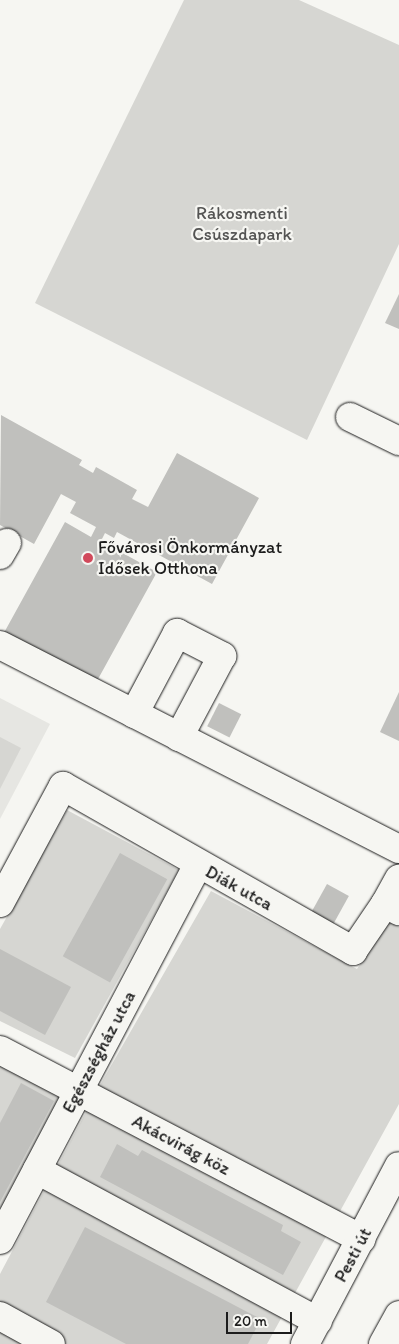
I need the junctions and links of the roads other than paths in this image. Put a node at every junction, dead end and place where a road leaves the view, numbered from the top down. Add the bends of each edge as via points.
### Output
1 (350, 417) dead end
2 (399, 441) edge
3 (0, 645) edge
4 (134, 714) junction
5 (179, 737) junction
6 (399, 849) edge
7 (198, 865) junction
8 (399, 879) edge
9 (0, 903) edge
10 (392, 908) edge
11 (0, 1050) edge
12 (78, 1091) junction
13 (399, 1166) edge
14 (37, 1170) junction
15 (0, 1240) edge
16 (362, 1240) junction
17 (399, 1315) edge
18 (0, 1316) edge
19 (312, 1332) edge
20 (51, 1344) edge
21 (383, 1344) edge

1 - 2 street
3 - 4 street
4 - 5 street
4 - 5 street via 177,633 222,656
5 - 6 street
7 - 9 street, Diák utca via 63,786
7 - 10 street, Diák utca via 353,952
7 - 12 street, Egészségház utca
8 - 10 street
11 - 12 street, Akácvirág köz
12 - 14 street, Egészségház utca
12 - 16 street, Akácvirág köz
13 - 16 street, Pesti út
14 - 15 street, Egészségház utca
14 - 19 street
16 - 19 street, Pesti út
17 - 21 street
18 - 20 street

